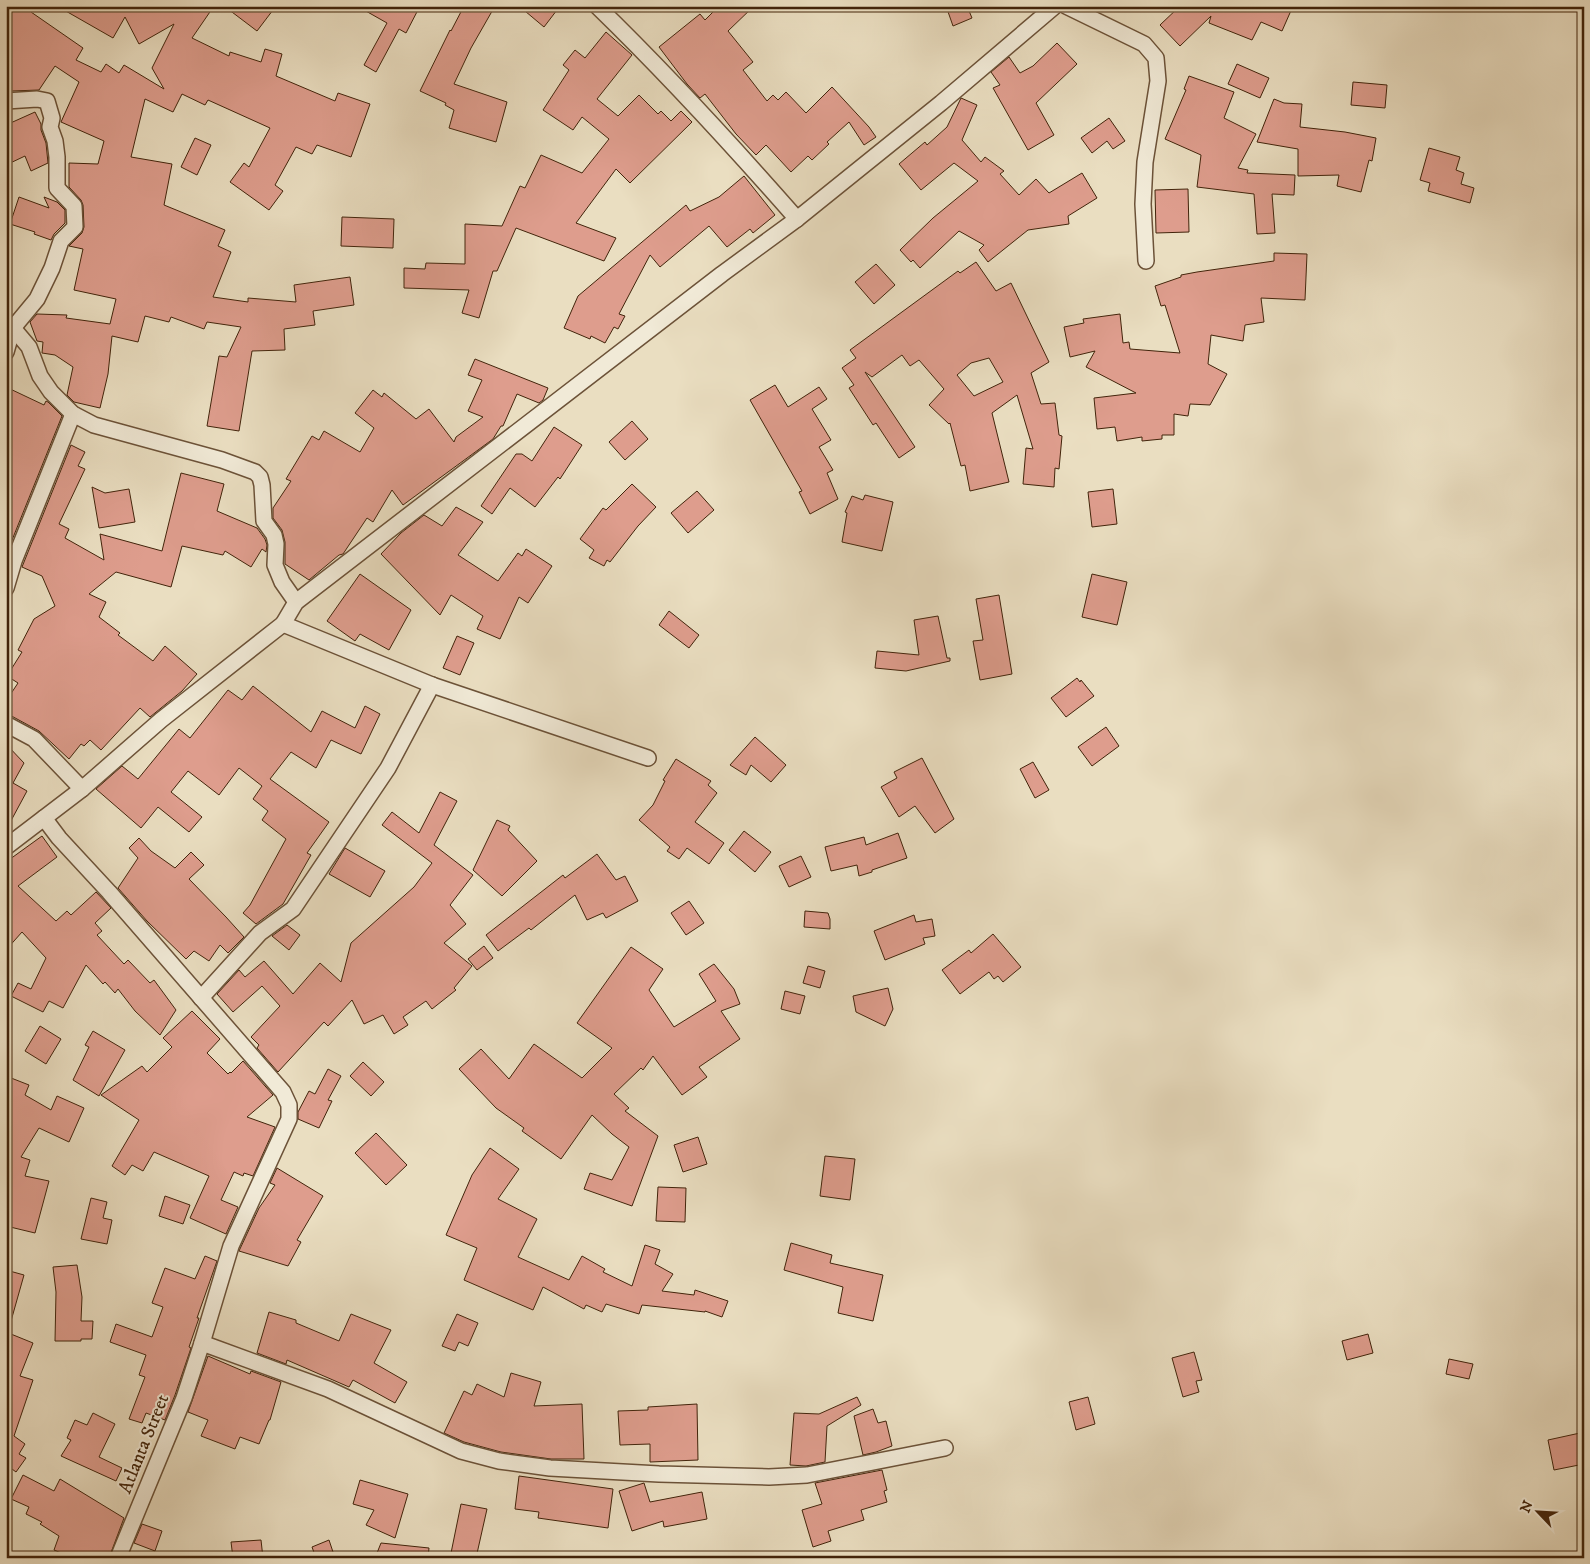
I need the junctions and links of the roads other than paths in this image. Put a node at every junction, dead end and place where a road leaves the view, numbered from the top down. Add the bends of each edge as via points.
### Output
1 (597, 6) edge
2 (1054, 6) edge
3 (1066, 6) edge
4 (6, 101) edge
5 (797, 219) junction
6 (1146, 261) dead end
7 (10, 327) edge
8 (6, 352) edge
9 (73, 414) junction
10 (6, 588) edge
11 (296, 602) junction
12 (283, 624) junction
13 (432, 685) junction
14 (6, 724) edge
15 (648, 758) dead end
16 (82, 789) junction
17 (44, 818) junction
18 (6, 847) edge
19 (201, 998) junction
20 (202, 1343) junction
21 (944, 1448) dead end
22 (118, 1558) edge

1 - 5 street via 739,153
2 - 5 street via 941,103
3 - 6 street via 1144,44 1156,58 1158,81 1143,204
4 - 7 street via 48,101 56,149 57,188 74,206 75,227 61,241 38,299
5 - 11 street
7 - 8 street
7 - 9 street via 29,346 40,376 51,392
9 - 10 street
9 - 11 street via 94,425 222,460 260,477 264,521 276,544 275,565
11 - 12 street
12 - 13 street
12 - 16 street via 161,720
13 - 15 street
13 - 19 street via 388,768 293,909 260,933
14 - 16 street via 34,738
16 - 17 street
17 - 18 street
17 - 19 street, Atlanta Street
19 - 20 street, Atlanta Street via 282,1092 289,1105 289,1119 231,1246
20 - 21 street via 328,1389 461,1451 499,1461 550,1468 769,1477 807,1475
20 - 22 street, Atlanta Street via 184,1398

